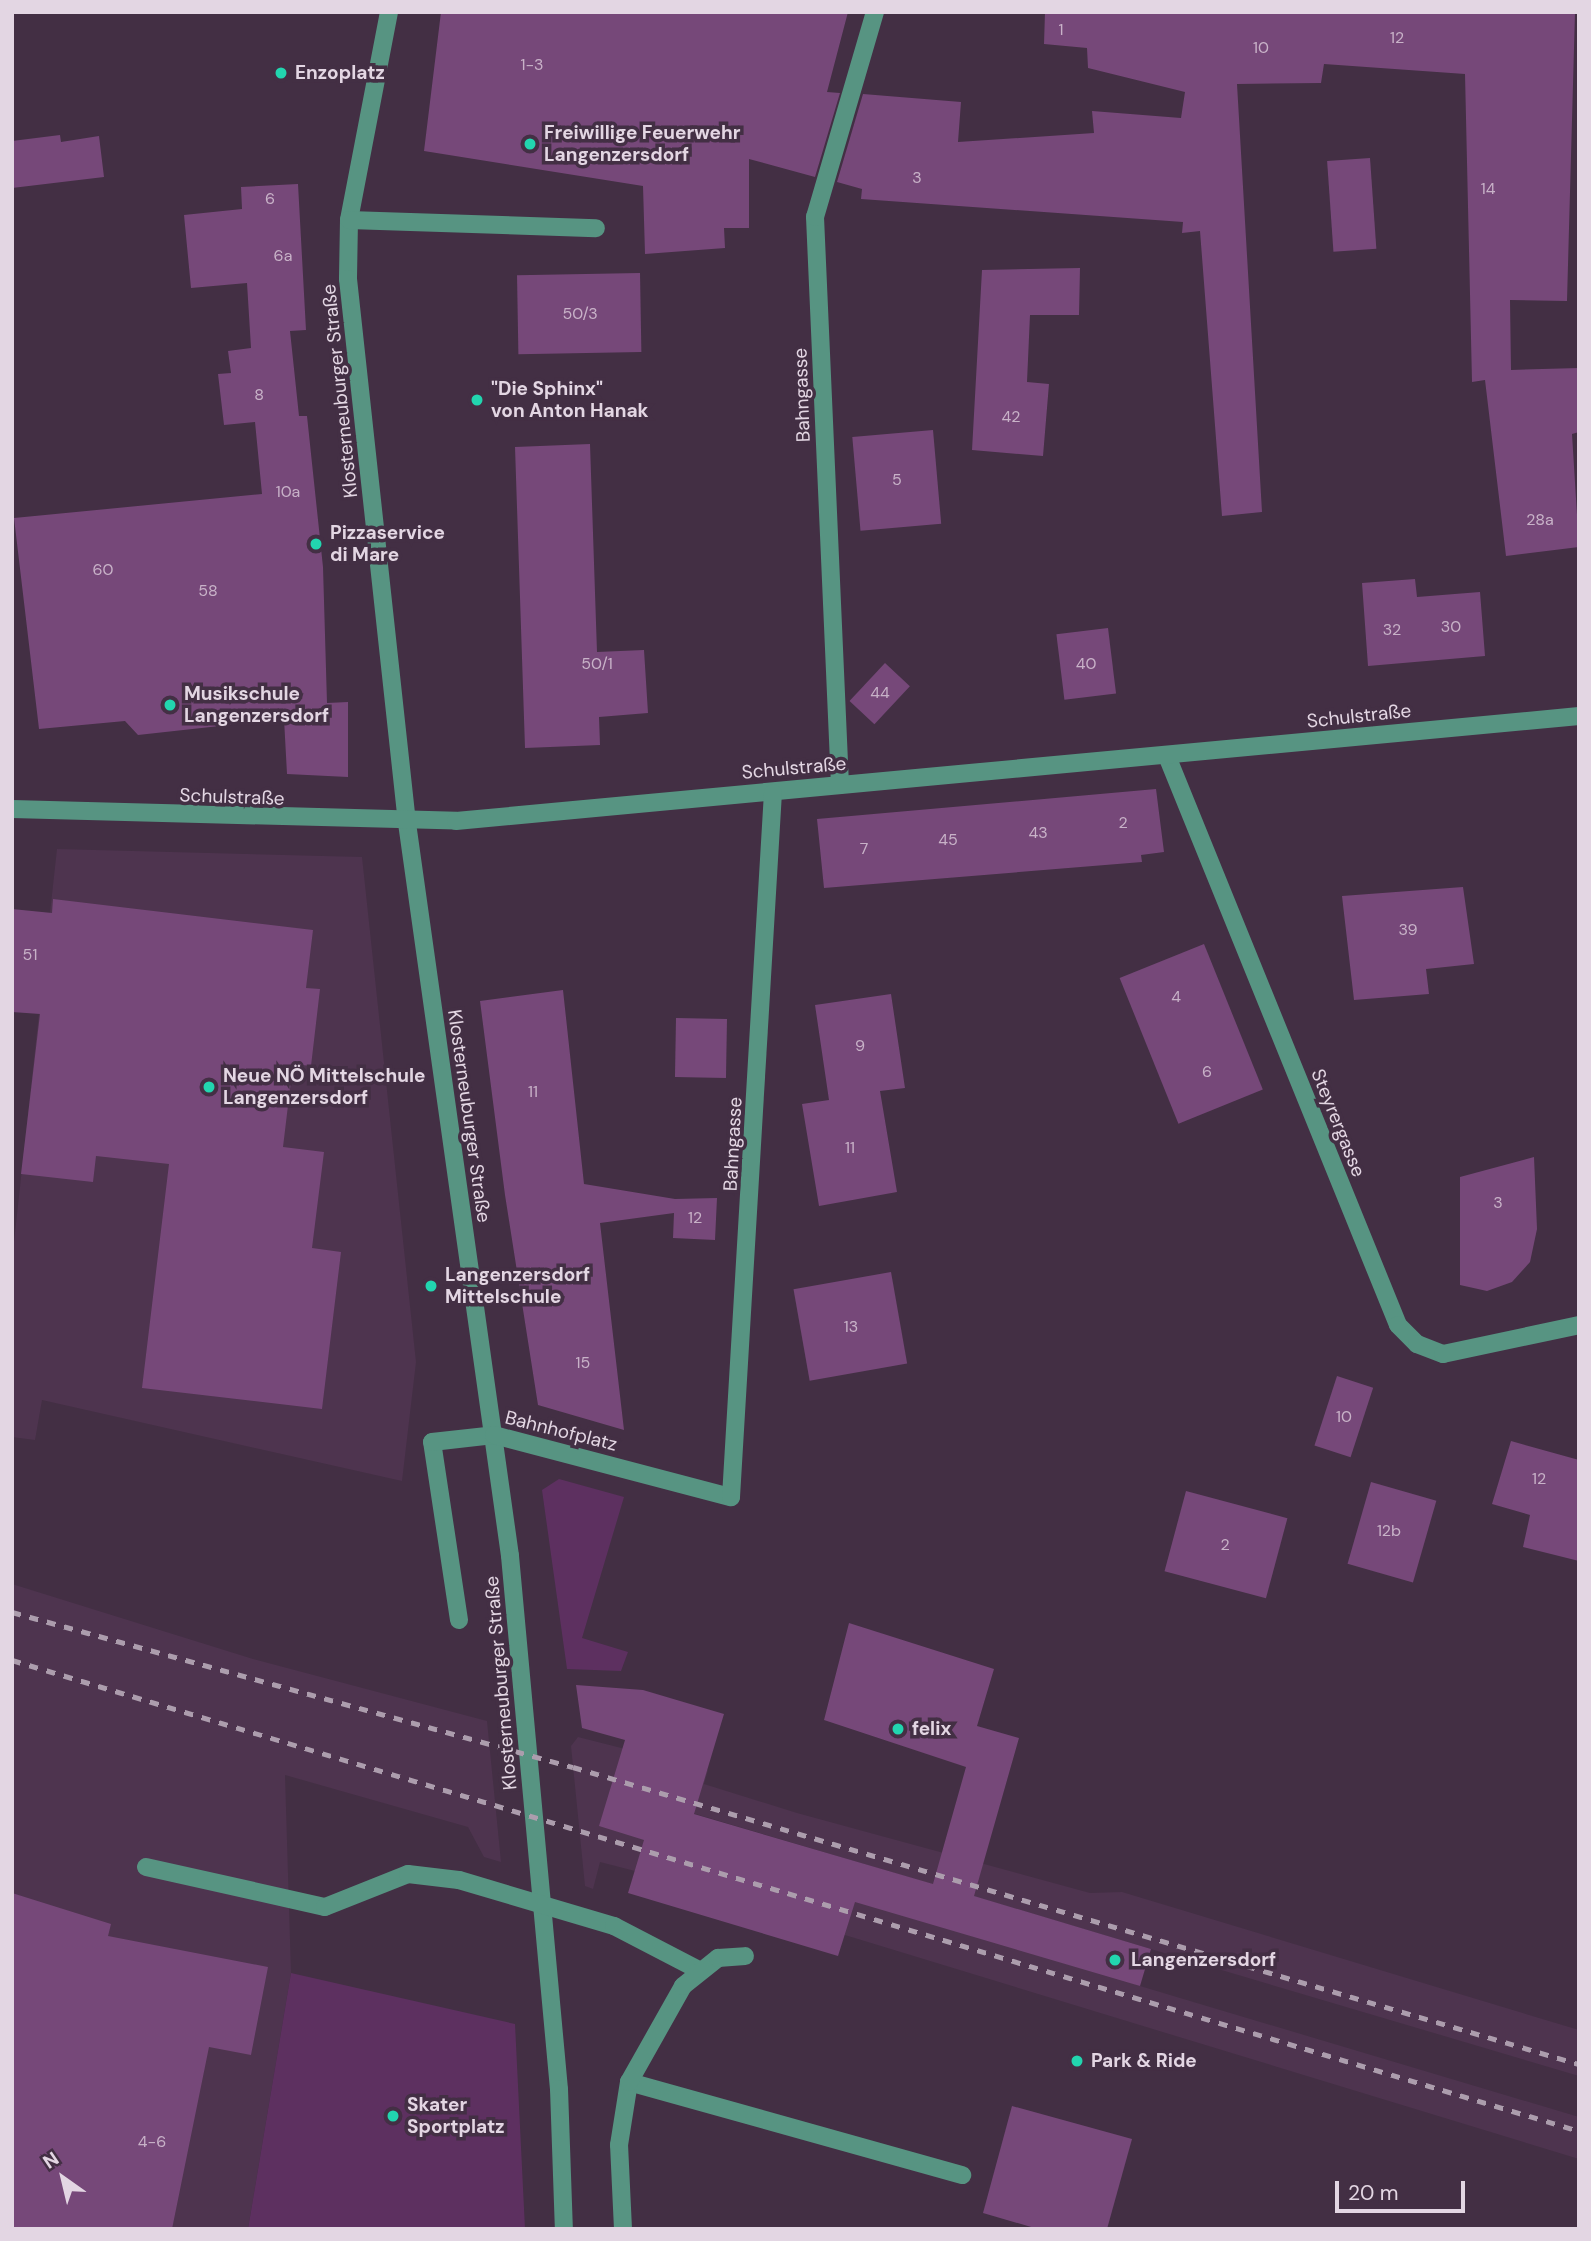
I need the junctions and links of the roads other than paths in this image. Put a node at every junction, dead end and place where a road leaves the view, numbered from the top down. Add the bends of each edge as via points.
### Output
1 (389, 12) edge
2 (875, 12) edge
3 (349, 220) junction
4 (596, 228) dead end
5 (1579, 716) edge
6 (1167, 756) junction
7 (840, 785) junction
8 (773, 793) junction
9 (12, 809) edge
10 (407, 823) junction
11 (1579, 1325) edge
12 (494, 1435) junction
13 (732, 1497) joint
14 (459, 1620) dead end
15 (146, 1867) dead end
16 (745, 1956) dead end
17 (699, 1970) junction
18 (629, 2082) junction
19 (962, 2175) dead end
20 (564, 2229) edge
21 (623, 2229) edge

1 - 3 street, Klosterneuburger Straße
2 - 7 street, Bahngasse via 815,217
3 - 4 street
3 - 10 street, Klosterneuburger Straße via 348,279
5 - 6 street, Schulstraße
6 - 7 street, Schulstraße
6 - 11 street, Steyrergasse via 1398,1325 1417,1344 1443,1354
7 - 8 street, Schulstraße
8 - 10 street, Schulstraße
8 - 13 street, Bahngasse
9 - 10 street, Schulstraße
10 - 12 street, Klosterneuburger Straße
12 - 13 street, Bahnhofplatz
12 - 14 street, Bahnhofplatz via 432,1442
12 - 20 street, Klosterneuburger Straße via 559,2089
15 - 17 street via 325,1907 408,1874 459,1880 653,1941
16 - 17 street via 718,1958
17 - 18 street via 683,1986
18 - 19 street
18 - 21 street via 619,2145

